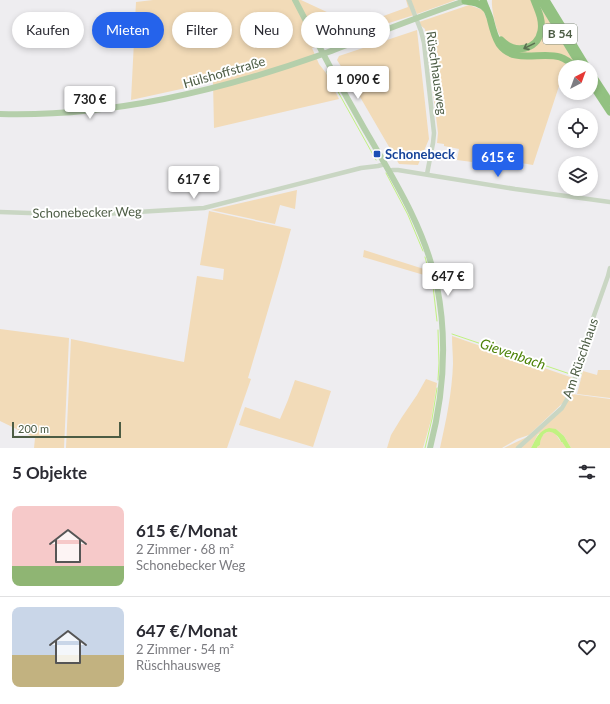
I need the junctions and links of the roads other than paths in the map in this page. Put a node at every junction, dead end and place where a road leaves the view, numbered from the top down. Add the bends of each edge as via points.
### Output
1 (296, 0) edge
2 (410, 0) edge
3 (466, 0) edge
4 (483, 0) edge
5 (488, 0) edge
6 (534, 0) edge
7 (540, 0) edge
8 (546, 0) edge
9 (550, 0) edge
10 (486, 9) junction
11 (556, 16) junction
12 (322, 54) junction
13 (567, 60) edge
14 (577, 60) edge
15 (583, 60) edge
16 (598, 84) edge
17 (598, 94) edge
18 (598, 100) edge
19 (610, 102) edge
20 (610, 112) edge
21 (0, 114) edge
22 (610, 116) edge
23 (385, 164) junction
24 (389, 171) junction
25 (427, 174) junction
26 (610, 202) edge
27 (0, 212) edge
28 (610, 268) edge
29 (609, 276) edge
30 (430, 448) edge
31 (518, 448) edge

1 - 12 main road
2 - 25 street, Rüschhausweg via 424,43 434,133
3 - 10 highway via 482,5
3 - 12 main road, Hülshoffstraße
4 - 10 highway
6 -> 5 highway via 541,19 540,35 532,45 520,49 506,45 499,37
7 - 14 highway, B 54
8 - 11 highway, B 54
9 - 11 highway
10 - 13 highway via 500,46 508,52 522,56 558,57
11 - 15 highway, B 54
12 - 21 main road, Hülshoffstraße via 227,84 148,103 70,113
12 - 23 main road
16 - 19 highway
17 - 20 highway
18 - 22 highway
23 - 24 main road
23 - 27 street, Schonebecker Weg via 204,208 87,215
24 - 25 street
24 - 30 main road via 420,230 437,285 443,343 443,373 439,409
25 - 26 street
28 - 29 street
29 - 31 street, Am Rüschhaus via 591,324 570,394 562,408

